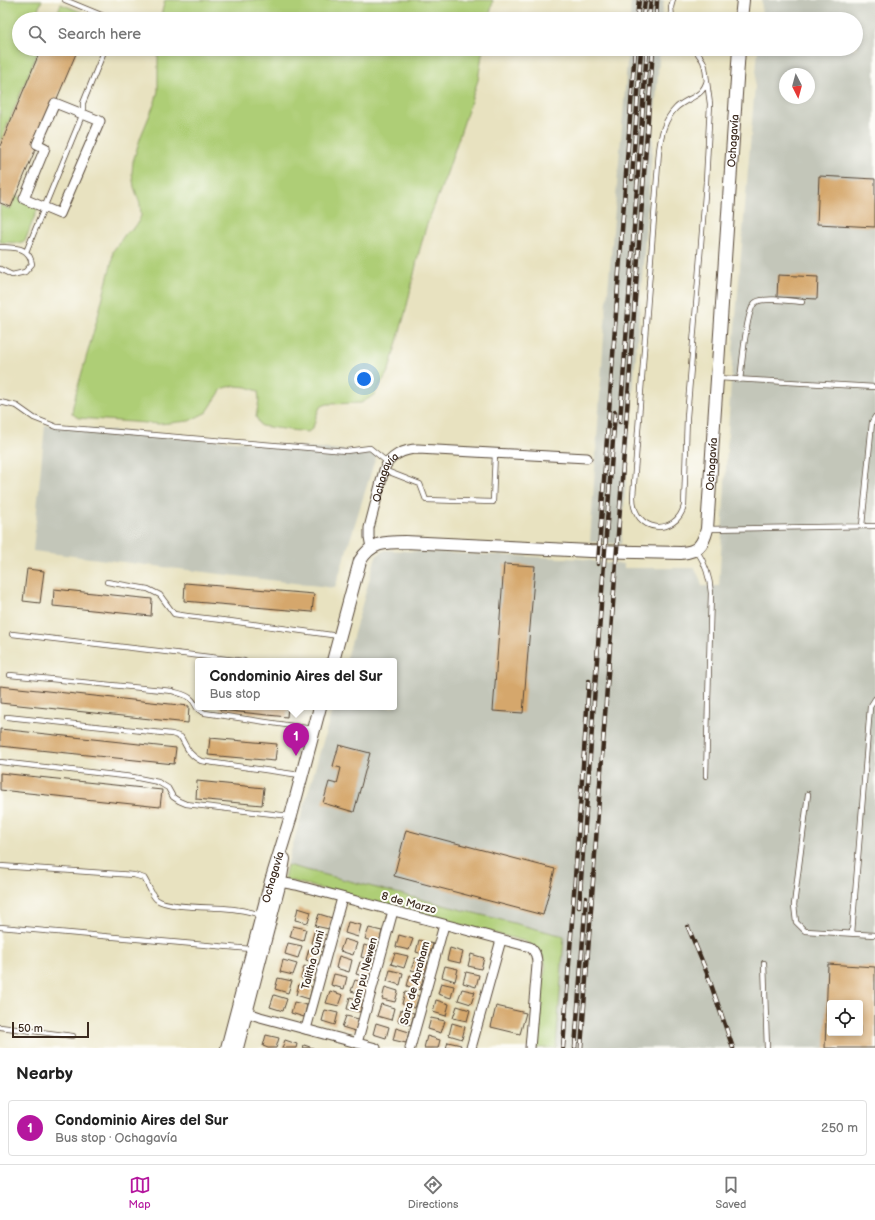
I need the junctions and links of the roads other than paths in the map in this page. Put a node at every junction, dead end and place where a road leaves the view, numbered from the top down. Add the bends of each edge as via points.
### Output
1 (64, 0) edge
2 (673, 0) edge
3 (742, 0) edge
4 (94, 12) edge
5 (671, 12) edge
6 (741, 12) edge
7 (102, 56) edge
8 (700, 56) edge
9 (739, 56) edge
10 (707, 80) junction
11 (83, 113) junction
12 (45, 208) junction
13 (0, 247) edge
14 (26, 252) junction
15 (0, 269) edge
16 (802, 302) dead end
17 (718, 378) junction
18 (740, 380) junction
19 (875, 387) edge
20 (0, 402) edge
21 (875, 417) edge
22 (495, 453) junction
23 (587, 458) dead end
24 (386, 466) junction
25 (862, 526) junction
26 (875, 526) edge
27 (707, 529) junction
28 (371, 548) junction
29 (696, 549) junction
30 (107, 582) dead end
31 (12, 634) dead end
32 (339, 636) junction
33 (218, 658) edge
34 (334, 658) edge
35 (10, 675) dead end
36 (875, 699) edge
37 (195, 704) edge
38 (199, 710) edge
39 (319, 710) edge
40 (7, 718) dead end
41 (314, 729) junction
42 (0, 762) edge
43 (302, 775) junction
44 (706, 776) dead end
45 (808, 794) dead end
46 (291, 816) junction
47 (0, 866) edge
48 (275, 881) junction
49 (342, 898) junction
50 (393, 911) junction
51 (261, 915) junction
52 (444, 925) junction
53 (0, 927) edge
54 (852, 933) junction
55 (875, 935) edge
56 (501, 940) junction
57 (252, 949) junction
58 (764, 963) dead end
59 (241, 1010) junction
60 (0, 1027) edge
61 (306, 1029) junction
62 (73, 1036) dead end
63 (357, 1043) junction
64 (226, 1048) edge
65 (237, 1048) edge
66 (376, 1048) edge
67 (410, 1048) edge
68 (472, 1048) edge
69 (530, 1048) edge
70 (767, 1048) edge

1 - 4 lane
2 - 5 lane
3 - 6 main road
7 - 11 lane via 83,103
8 - 10 lane
9 - 17 main road, Ochagavía
10 - 10 lane via 700,93 676,108 666,120 659,150 633,497 638,516 652,526 663,526 673,522 684,506 687,417 709,128
11 - 12 lane
11 - 12 street via 100,121 60,214
11 - 12 street via 55,103 37,144 46,148 24,199
12 - 14 lane
13 - 14 lane
14 - 15 lane via 31,256 32,264 25,272 12,274
16 - 18 lane via 755,302 748,318
17 - 18 lane
17 - 27 main road, Ochagavía
18 - 19 lane
20 - 24 lane via 17,406 34,418 57,427 346,451 370,448
21 - 25 lane via 872,422
22 - 23 street, Ochagavía
22 - 24 street, Ochagavía via 413,449 399,453
22 - 24 lane via 493,502 426,500 420,484
24 - 28 street, Ochagavía via 369,528
25 - 26 lane
25 - 27 lane
27 - 29 main road, Ochagavía via 703,543
28 - 29 main road via 391,542 642,552 686,553
28 - 32 main road via 360,561
29 - 44 lane via 708,572 711,593
30 - 32 lane via 148,589 160,595 174,614
31 - 33 lane
32 - 34 main road
35 - 37 lane via 172,691 188,696
36 - 54 lane via 870,707
38 - 41 lane
39 - 41 main road
40 - 43 lane via 172,734 181,737 191,755 201,761
41 - 43 main road
42 - 46 lane via 158,782 168,788 179,802 186,804
43 - 46 main road
45 - 54 lane via 794,905 796,922 805,931
46 - 48 main road
47 - 51 lane via 134,875 144,878 155,898 161,902 224,908
48 - 49 street, 8 de Marzo
48 - 51 main road, Ochagavía
48 - 59 main road
49 - 50 street, 8 de Marzo
49 - 61 street, Talitha Cumi
50 - 52 street, 8 de Marzo
50 - 63 street, Kom pu Newen
51 - 57 main road, Ochagavía
52 - 56 street, 8 de Marzo
52 - 67 street, Sara de Abraham
53 - 57 lane
54 - 55 lane
56 - 68 street
56 - 69 street, 8 de Marzo via 530,947 537,957
57 - 59 main road, Ochagavía
58 - 70 lane
59 - 61 street
59 - 64 main road, Ochagavía
59 - 65 main road
60 - 62 lane
61 - 63 street
63 - 66 street

